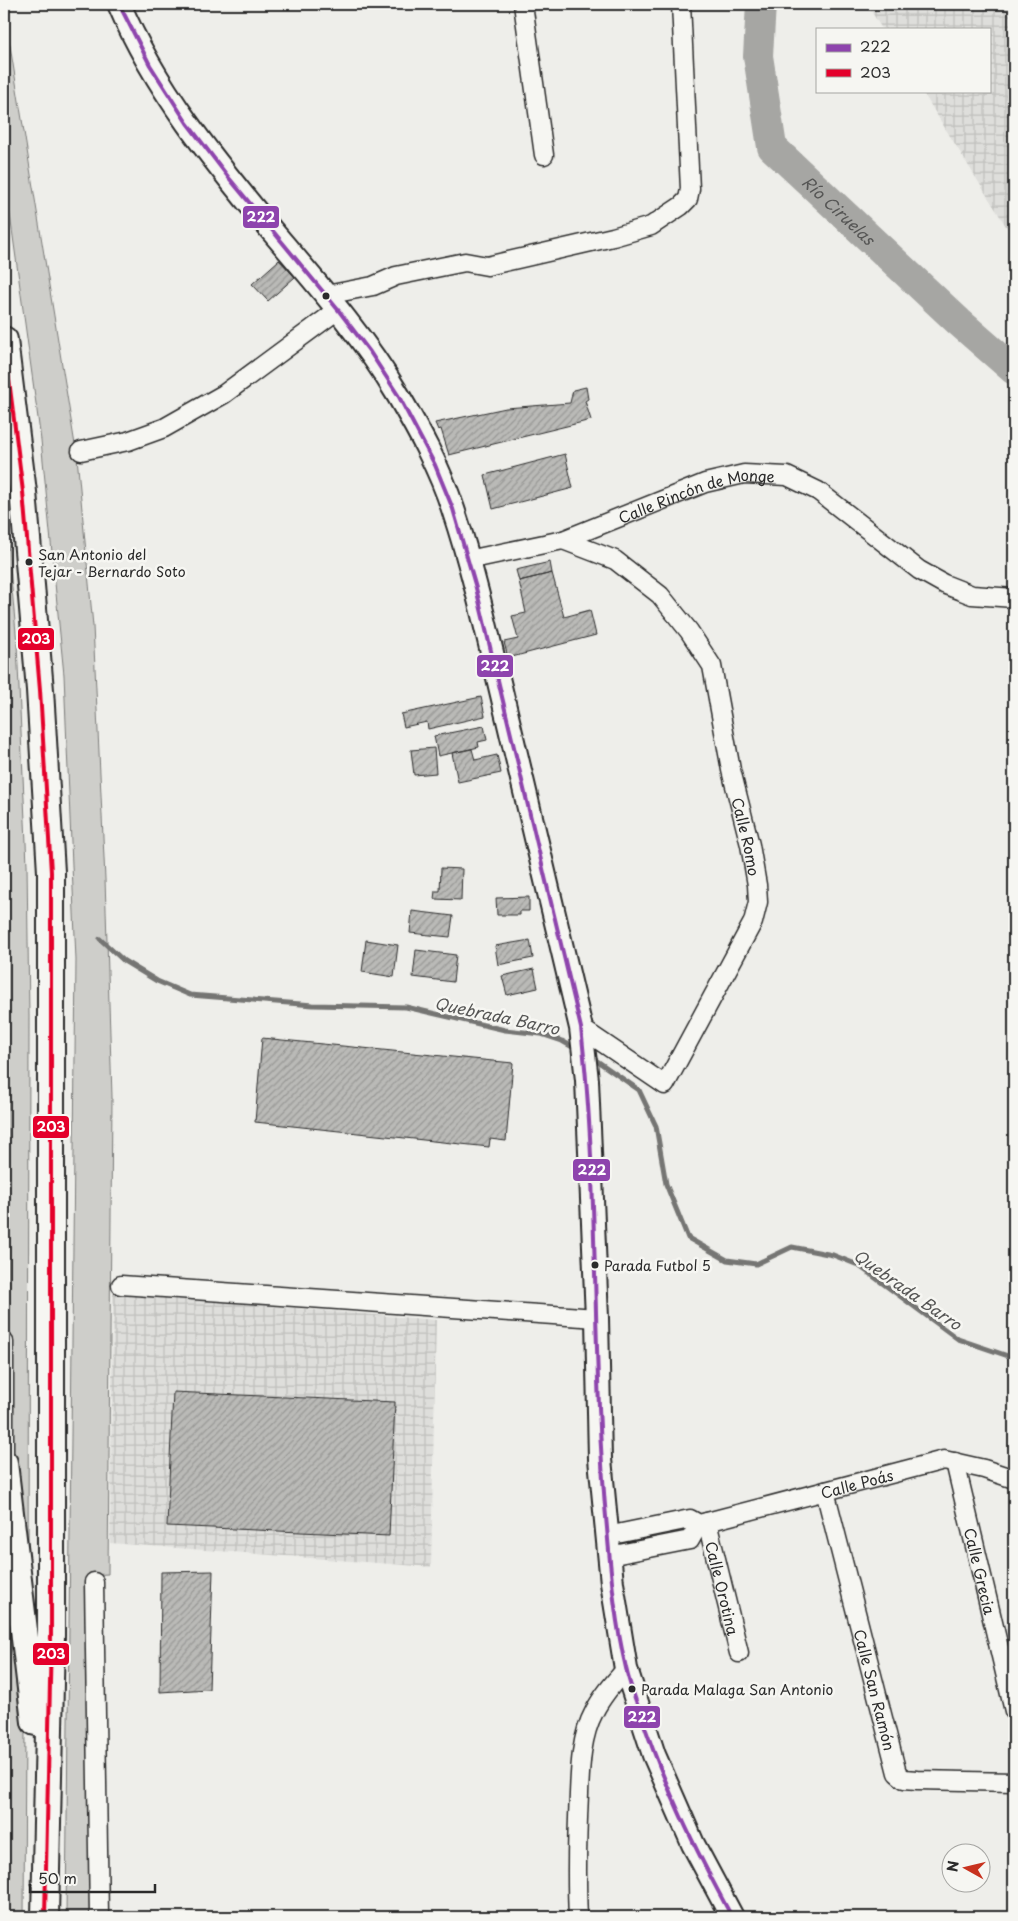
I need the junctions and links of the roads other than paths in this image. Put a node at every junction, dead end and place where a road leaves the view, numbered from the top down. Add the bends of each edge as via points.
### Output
1 (119, 4) edge
2 (523, 4) edge
3 (681, 4) edge
4 (544, 155) dead end
5 (327, 296) junction
6 (4, 340) edge
7 (81, 451) dead end
8 (563, 540) junction
9 (468, 560) junction
10 (1014, 598) edge
11 (582, 1034) junction
12 (121, 1285) dead end
13 (597, 1318) junction
14 (4, 1342) edge
15 (4, 1386) edge
16 (955, 1462) junction
17 (4, 1463) edge
18 (4, 1470) edge
19 (1014, 1478) edge
20 (825, 1491) junction
21 (703, 1523) junction
22 (608, 1546) junction
23 (94, 1582) dead end
24 (740, 1653) dead end
25 (626, 1669) junction
26 (1014, 1711) edge
27 (1014, 1782) edge
28 (46, 1814) junction
29 (45, 1917) edge
30 (98, 1917) edge
31 (578, 1917) edge
32 (732, 1917) edge

1 - 5 main road via 149,66 174,104 215,161
2 - 4 street
3 - 5 street via 690,189 688,199 681,206 651,226 612,237 487,266 466,262 396,276 370,276
5 - 7 street via 224,394 164,428 128,441
5 - 9 main road via 396,392 414,424 452,506
6 - 28 highway via 23,492 51,872 51,1635
8 - 9 street, Calle Rincón de Monge
8 - 10 street, Calle Rincón de Monge via 705,483 744,474 787,476 818,491 919,570 944,584 972,595
8 - 11 street, Calle Romo via 615,560 660,595 712,666 750,846 758,902 753,922 665,1086
9 - 11 main road
11 - 13 main road via 587,1080
12 - 13 street
13 - 22 main road via 600,1459
14 - 15 street
15 - 17 street
16 - 19 street, Calle Poás
16 - 20 street, Calle Poás via 944,1460
16 - 26 street, Calle Grecia
17 - 18 street
17 - 28 highway
20 - 21 street, Calle Poás
20 - 27 street, Calle San Ramón via 897,1773 904,1779
21 - 22 street, Calle Poás via 690,1519
21 - 24 street, Calle Orotina
22 - 25 main road
23 - 30 street
25 - 31 street via 593,1713 586,1733 580,1767 576,1854
25 - 32 main road via 654,1755 693,1844
28 - 29 highway

